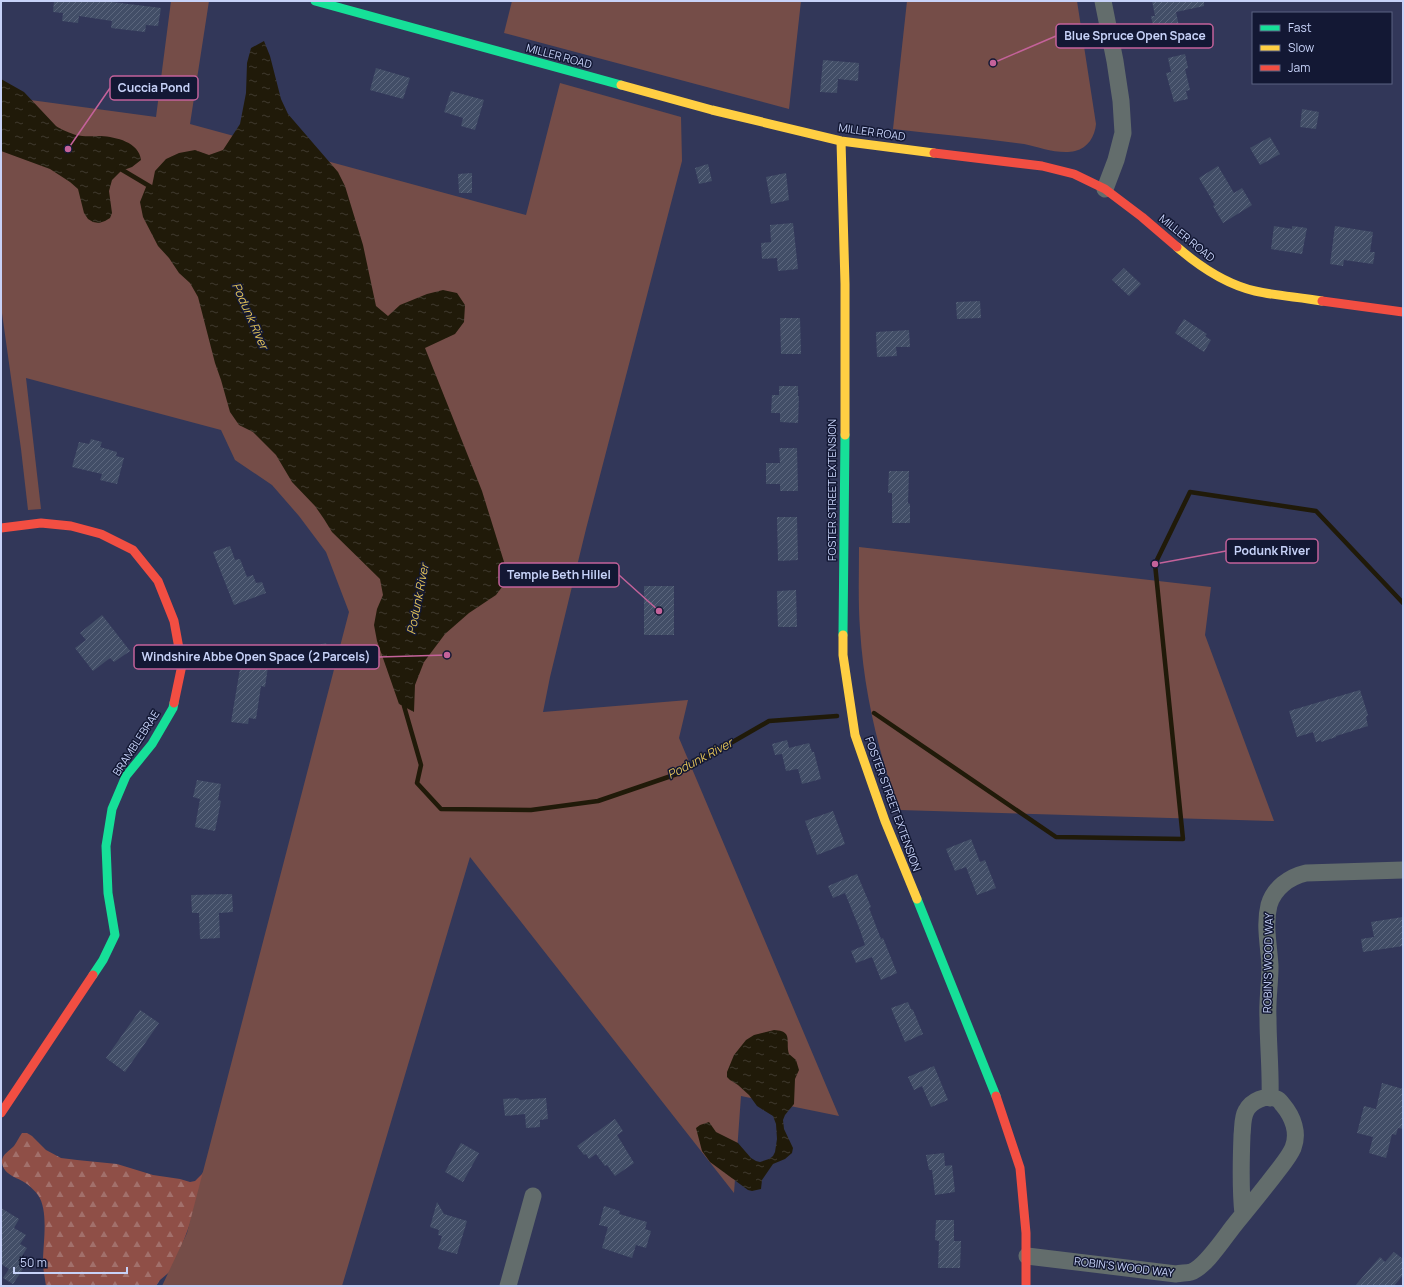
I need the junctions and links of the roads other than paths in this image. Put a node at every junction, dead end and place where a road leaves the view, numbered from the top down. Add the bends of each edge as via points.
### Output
1 (315, 1) edge
2 (1103, 1) edge
3 (355, 6) edge
4 (841, 141) junction
5 (1105, 189) junction
6 (1403, 312) edge
7 (1, 528) edge
8 (1403, 870) edge
9 (1270, 1098) junction
10 (1, 1113) edge
11 (533, 1196) dead end
12 (1243, 1214) junction
13 (1027, 1256) junction
14 (508, 1286) edge
15 (1026, 1286) edge

1 - 3 street, MILLER ROAD
2 - 5 street via 1118,81 1123,133
3 - 4 street, MILLER ROAD via 712,110
4 - 5 street, MILLER ROAD via 1042,166 1074,174
4 - 13 street, FOSTER STREET EXTENSION via 845,535 843,655 855,735 885,821 992,1083 1020,1168
5 - 6 street, MILLER ROAD via 1192,260 1220,278 1254,291
7 - 10 street, BRAMBLEBRAE via 41,523 72,526 101,534 133,550 158,580 174,621 182,665 173,708 152,744 126,776 112,809 106,846 108,893 115,934 103,960
8 - 9 street, ROBIN'S WOOD WAY via 1306,873 1291,878 1272,898 1267,924 1270,969
9 - 12 street via 1256,1100 1246,1111 1244,1118 1241,1150
9 - 12 street, ROBIN'S WOOD WAY via 1280,1101 1286,1109 1294,1126 1295,1140 1290,1153
11 - 14 street
12 - 13 street, ROBIN'S WOOD WAY via 1202,1264 1188,1272 1176,1274
13 - 15 street, FOSTER STREET EXTENSION

